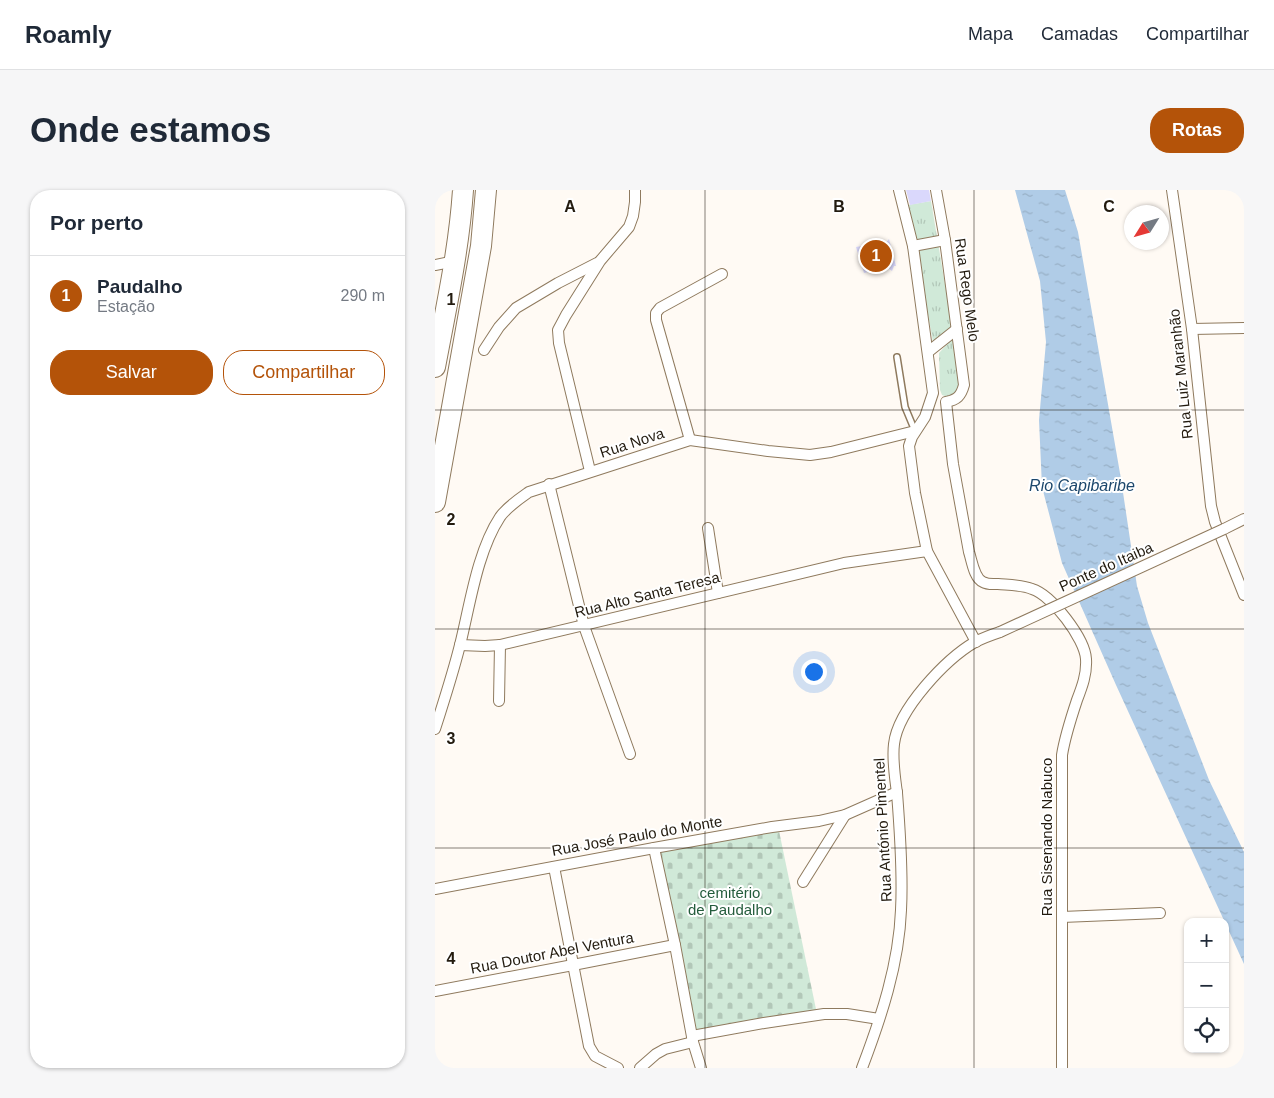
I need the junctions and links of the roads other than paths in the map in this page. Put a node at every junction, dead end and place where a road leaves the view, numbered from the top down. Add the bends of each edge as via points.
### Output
1 (463, 190) edge
2 (487, 190) edge
3 (635, 190) edge
4 (899, 190) edge
5 (936, 190) edge
6 (1172, 190) edge
7 (945, 240) junction
8 (913, 246) junction
9 (455, 261) junction
10 (600, 261) junction
11 (435, 265) edge
12 (722, 274) dead end
13 (1244, 328) edge
14 (957, 329) junction
15 (1192, 329) junction
16 (484, 350) dead end
17 (928, 352) junction
18 (897, 357) dead end
19 (435, 367) edge
20 (933, 393) junction
21 (946, 402) junction
22 (915, 431) junction
23 (690, 440) junction
24 (590, 471) junction
25 (549, 484) junction
26 (435, 502) edge
27 (1244, 519) edge
28 (708, 528) dead end
29 (927, 551) junction
30 (719, 593) junction
31 (1244, 595) edge
32 (584, 626) junction
33 (1000, 632) joint
34 (976, 642) junction
35 (460, 645) junction
36 (500, 645) junction
37 (499, 701) dead end
38 (435, 729) edge
39 (630, 754) dead end
40 (897, 792) junction
41 (845, 815) junction
42 (654, 848) junction
43 (554, 867) junction
44 (803, 882) dead end
45 (435, 888) edge
46 (1160, 913) dead end
47 (1062, 917) junction
48 (675, 945) junction
49 (573, 965) junction
50 (435, 990) edge
51 (879, 1020) junction
52 (693, 1039) junction
53 (618, 1068) edge
54 (639, 1068) edge
55 (701, 1068) edge
56 (862, 1068) edge
57 (1063, 1068) edge

1 - 9 highway
2 - 26 highway via 478,264
3 - 10 street via 629,228
4 - 8 street
5 - 7 street, Rua Rego Melo
6 - 15 street, Rua Luiz Maranhão
7 - 8 street
7 - 14 street, Rua Rego Melo
8 - 17 street
9 - 11 street
9 - 19 highway
10 - 16 street via 517,308
10 - 24 street via 565,315 557,334
12 - 23 street via 660,308 657,313 656,320
13 - 15 street
14 - 17 street
14 - 21 street, Rua Rego Melo via 964,383 962,394
15 - 31 street, Rua Luiz Maranhão via 1211,506
17 - 20 street
18 - 22 lane via 905,407
20 - 21 street
20 - 22 street via 925,417
21 - 47 street, Rua Sisenando Nabuco via 969,552 979,579 985,583 1032,588 1042,594 1069,624 1085,651 1085,677 1062,755
22 - 23 street, Rua Nova via 810,455
22 - 29 street via 910,441 910,453
23 - 24 street, Rua Nova
24 - 25 street, Rua Nova
25 - 32 street
25 - 35 street, Rua Nova via 521,497 501,516 492,531 476,577
27 - 33 street, Ponte do Itaiba, bridge
28 - 30 street
29 - 30 street, Rua Alto Santa Teresa via 843,563
29 - 34 street
30 - 32 street, Rua Alto Santa Teresa
32 - 36 street, Rua Alto Santa Teresa
32 - 39 street
33 - 34 street, Rua António Pimentel
34 - 40 street, Rua António Pimentel via 944,667 906,713 894,744
35 - 36 street, Rua Alto Santa Teresa
35 - 38 street
36 - 37 street
40 - 41 street, Rua José Paulo do Monte
40 - 51 street, Rua António Pimentel via 901,911 896,951
41 - 42 street, Rua José Paulo do Monte
41 - 44 street
42 - 43 street, Rua José Paulo do Monte
42 - 48 street
43 - 45 street, Rua José Paulo do Monte
43 - 49 street
46 - 47 street
47 - 57 street, Rua Sisenando Nabuco
48 - 49 street, Rua Doutor Abel Ventura
48 - 52 street
49 - 50 street, Rua Doutor Abel Ventura
49 - 53 street via 589,1046 595,1056
51 - 52 street via 824,1014
51 - 56 street, Rua António Pimentel
52 - 54 street via 665,1049
52 - 55 street

